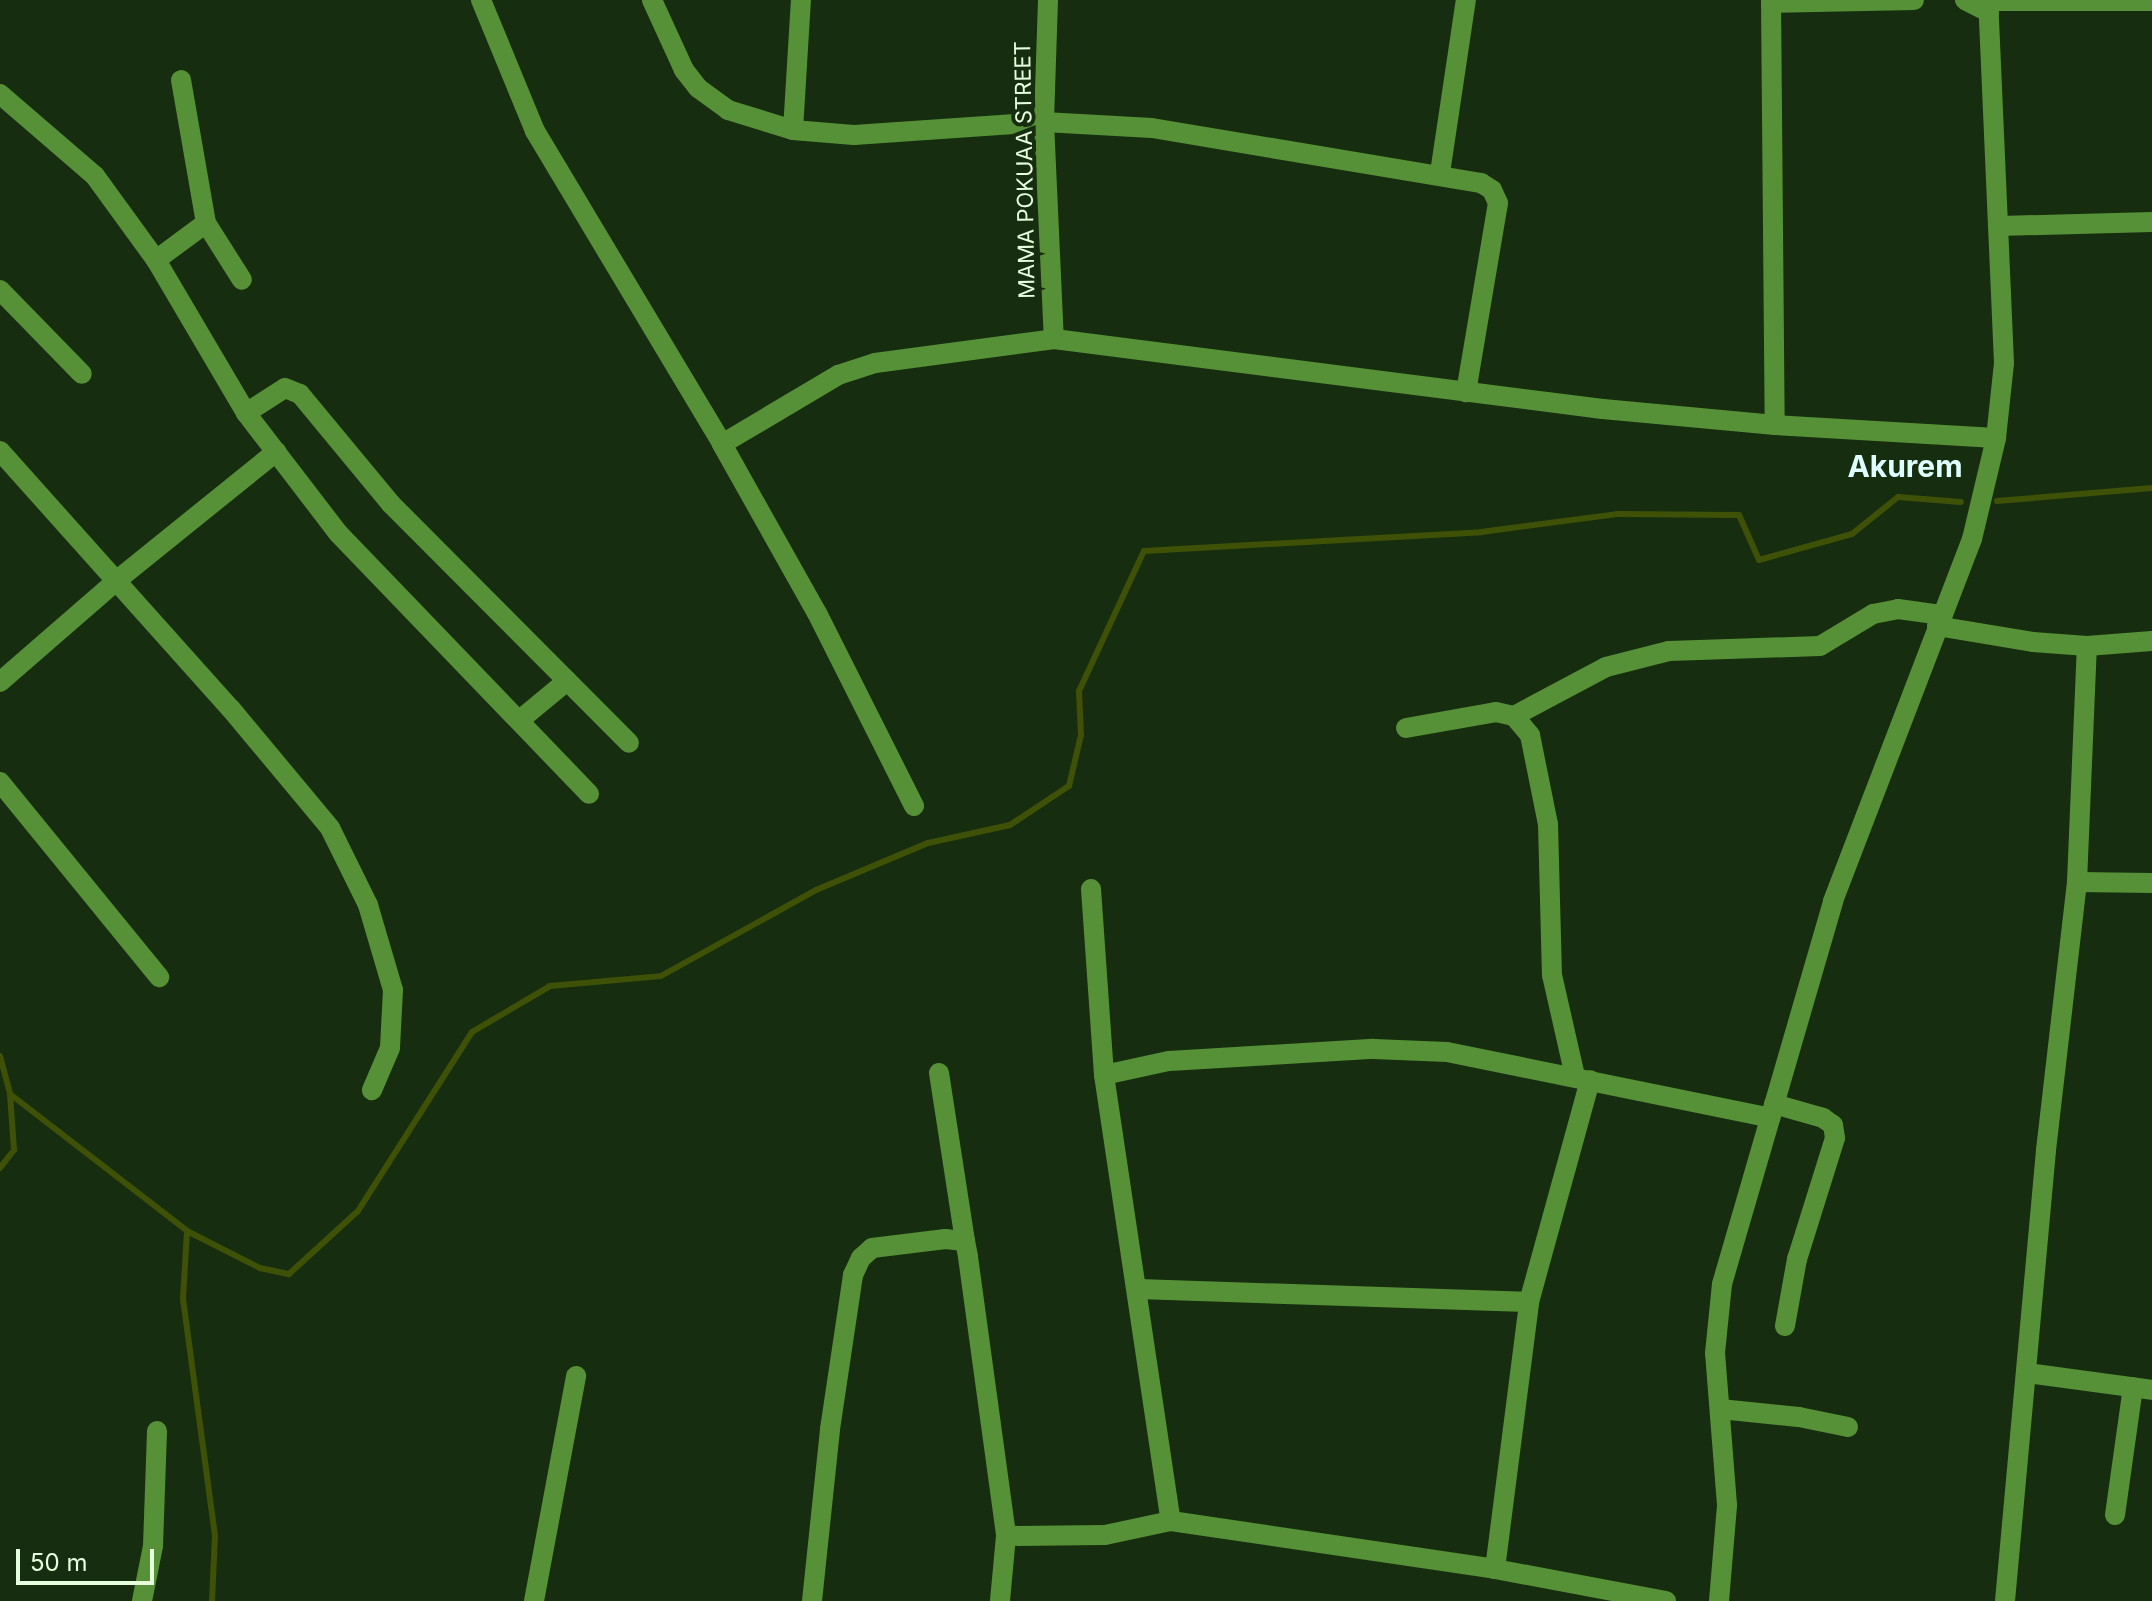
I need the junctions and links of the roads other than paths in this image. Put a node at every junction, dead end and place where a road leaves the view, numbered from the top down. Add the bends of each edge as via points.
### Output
1 (481, 0) edge
2 (652, 0) edge
3 (801, 0) edge
4 (1048, 0) edge
5 (1466, 0) edge
6 (1914, 0) edge
7 (1965, 0) edge
8 (1771, 1) edge
9 (2152, 1) edge
10 (1989, 4) edge
11 (181, 80) dead end
12 (0, 94) edge
13 (1044, 122) junction
14 (793, 130) junction
15 (1440, 173) junction
16 (2152, 222) edge
17 (206, 223) junction
18 (2000, 226) junction
19 (156, 260) junction
20 (242, 280) dead end
21 (0, 290) edge
22 (1054, 339) junction
23 (82, 374) dead end
24 (1466, 392) junction
25 (246, 413) junction
26 (1775, 425) junction
27 (1996, 438) junction
28 (722, 444) junction
29 (0, 451) edge
30 (276, 452) junction
31 (116, 581) junction
32 (1939, 621) junction
33 (2152, 641) edge
34 (2087, 646) junction
35 (567, 681) junction
36 (0, 682) edge
37 (1514, 716) junction
38 (521, 719) junction
39 (1406, 728) dead end
40 (629, 743) dead end
41 (0, 782) edge
42 (589, 794) dead end
43 (914, 806) dead end
44 (2077, 882) junction
45 (2152, 883) edge
46 (1091, 889) dead end
47 (159, 977) dead end
48 (939, 1073) dead end
49 (1104, 1075) junction
50 (1583, 1078) junction
51 (372, 1090) dead end
52 (1772, 1111) junction
53 (965, 1241) junction
54 (1138, 1289) junction
55 (1529, 1302) junction
56 (1785, 1326) dead end
57 (2027, 1373) junction
58 (576, 1376) dead end
59 (2142, 1389) edge
60 (1720, 1409) junction
61 (1848, 1427) dead end
62 (157, 1431) dead end
63 (2115, 1515) dead end
64 (1171, 1521) junction
65 (1006, 1536) junction
66 (1495, 1569) junction
67 (142, 1601) edge
68 (534, 1601) edge
69 (812, 1601) edge
70 (1000, 1601) edge
71 (1666, 1601) edge
72 (1719, 1601) edge
73 (2005, 1601) edge

1 - 28 street via 535,131
2 - 14 street via 684,70 698,88 728,110
3 - 14 street
4 - 13 street, MAMA POKUAA STREET
5 - 15 street
6 - 8 street
7 - 10 street
8 - 26 street
9 - 10 street
10 - 18 street
11 - 17 street
12 - 19 street via 95,176
13 - 14 street via 854,135
13 - 15 street via 1152,128
13 - 22 street, MAMA POKUAA STREET
15 - 24 street via 1481,183 1498,203
16 - 18 street
17 - 19 street
17 - 20 street
18 - 27 street via 2004,363
19 - 25 street
21 - 23 street
22 - 24 street
22 - 28 street via 875,363 838,375
24 - 26 street
25 - 30 street
25 - 35 street via 285,388 300,394 391,504
26 - 27 street
27 - 32 street via 1972,539
28 - 43 street via 817,613
29 - 31 street
30 - 31 street
30 - 38 street via 338,533
31 - 36 street
31 - 51 street via 330,828 368,905 393,990 390,1048
32 - 34 street via 2033,642
32 - 37 street via 1898,609 1873,614 1820,646 1669,651 1606,667
32 - 52 street via 1833,901
33 - 34 street
34 - 44 street
35 - 38 street
35 - 40 street
37 - 39 street via 1496,712
37 - 50 street via 1530,735 1548,824 1552,975
38 - 42 street
41 - 47 street
44 - 45 street
44 - 57 street
46 - 49 street
48 - 53 street
49 - 50 street via 1169,1061 1374,1049 1447,1052
49 - 54 street
50 - 52 street
50 - 55 street
52 - 56 street via 1823,1118 1833,1125 1835,1138 1797,1259
52 - 60 street via 1722,1284 1715,1353
53 - 65 street
53 - 69 street via 872,1248 853,1275
54 - 55 street
54 - 64 street
55 - 66 street
57 - 59 street
57 - 73 street
58 - 68 street
59 - 63 street
60 - 61 street
60 - 72 street via 1727,1505
62 - 67 street via 153,1546
64 - 65 street via 1105,1535
64 - 66 street
65 - 70 street
66 - 71 street

